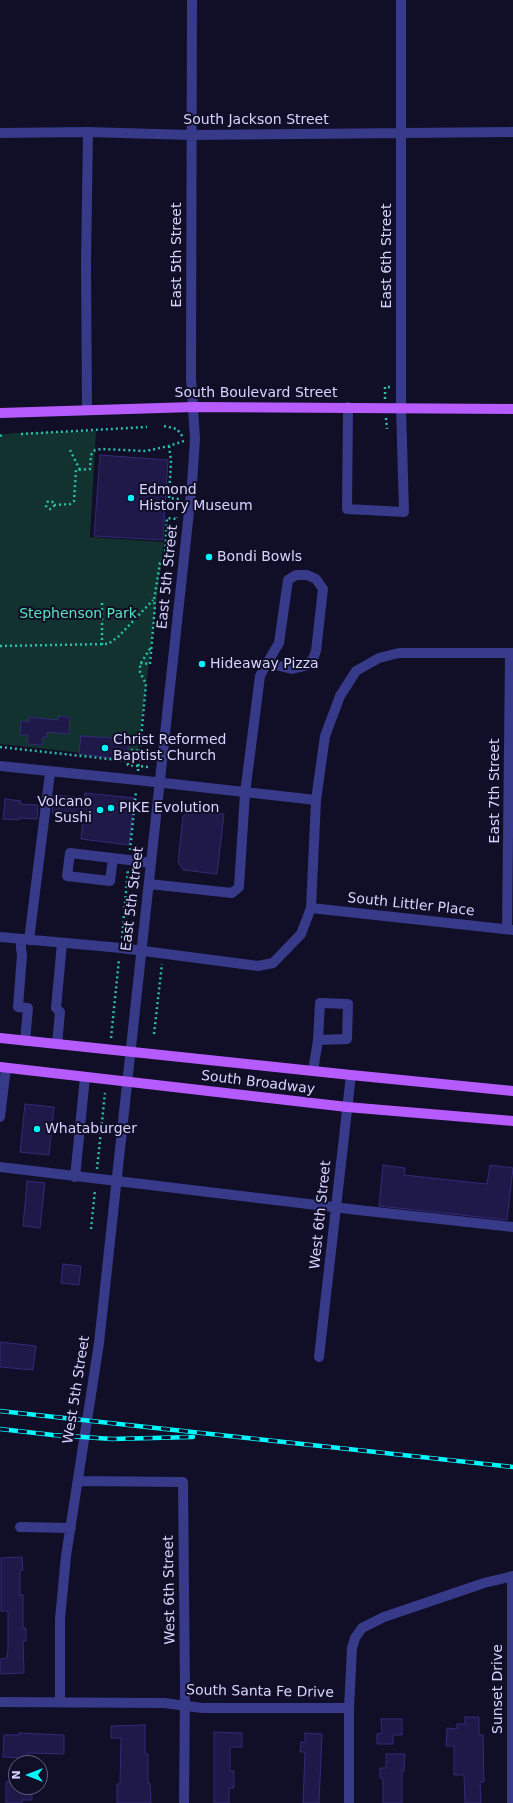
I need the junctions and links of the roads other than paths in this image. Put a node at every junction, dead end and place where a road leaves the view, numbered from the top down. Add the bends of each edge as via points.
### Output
1 (192, 0) edge
2 (401, 0) edge
3 (88, 132) junction
4 (513, 132) edge
5 (401, 133) junction
6 (0, 134) edge
7 (191, 135) junction
8 (193, 407) junction
9 (348, 407) junction
10 (402, 407) junction
11 (513, 409) edge
12 (87, 410) junction
13 (0, 413) edge
14 (511, 653) edge
15 (267, 663) junction
16 (0, 766) edge
17 (50, 773) junction
18 (160, 783) junction
19 (245, 792) junction
20 (316, 800) junction
21 (511, 851) edge
22 (113, 858) junction
23 (151, 863) junction
24 (149, 884) junction
25 (311, 908) junction
26 (510, 930) edge
27 (0, 937) edge
28 (25, 940) junction
29 (62, 943) junction
30 (141, 951) junction
31 (0, 1038) edge
32 (318, 1040) junction
33 (25, 1041) junction
34 (57, 1044) junction
35 (129, 1052) junction
36 (3, 1067) edge
37 (312, 1071) junction
38 (350, 1075) junction
39 (85, 1077) junction
40 (127, 1082) junction
41 (513, 1091) edge
42 (347, 1107) junction
43 (0, 1117) edge
44 (513, 1121) edge
45 (0, 1167) edge
46 (75, 1176) junction
47 (116, 1182) junction
48 (336, 1208) junction
49 (513, 1226) edge
50 (319, 1357) dead end
51 (78, 1481) junction
52 (20, 1527) dead end
53 (71, 1528) junction
54 (512, 1576) edge
55 (60, 1701) junction
56 (0, 1702) edge
57 (185, 1705) junction
58 (349, 1708) junction
59 (184, 1803) edge
60 (349, 1803) edge
61 (512, 1803) edge

1 - 7 street, East 5th Street
2 - 5 street, East 6th Street
3 - 6 street, South Jackson Street
3 - 7 street, South Jackson Street
3 - 12 street
4 - 5 street, South Jackson Street
5 - 7 street, South Jackson Street
5 - 10 street, East 6th Street
7 - 8 street, East 5th Street
8 - 9 main road, South Boulevard Street
8 - 12 main road, South Boulevard Street
8 - 18 street, East 5th Street via 195,440 192,484
9 - 10 main road, South Boulevard Street
9 - 10 street, East 6th Street via 347,509 404,512
10 - 11 main road, South Boulevard Street
12 - 13 main road, South Boulevard Street
14 - 20 street via 399,652 378,658 356,671 340,696 325,736
14 - 21 street, East 7th Street
15 - 15 street via 279,643 288,580 296,575 307,575 316,579 323,589 313,659 305,666 292,669
15 - 19 street via 260,676
16 - 17 street
17 - 18 street
17 - 28 street
18 - 19 street
18 - 23 street, East 5th Street
19 - 20 street
19 - 24 street via 239,887 232,893
20 - 25 street
21 - 26 street, East 7th Street
22 - 22 street via 70,853 67,876 110,881
22 - 23 street
23 - 24 street, East 5th Street
24 - 30 street, East 5th Street
25 - 26 street, South Littler Place
25 - 30 street via 301,934 274,963 258,966
27 - 28 street
28 - 29 street
28 - 33 street via 21,949 18,1007 28,1008
29 - 30 street
29 - 34 street via 56,1008 60,1012
30 - 35 street, East 5th Street
31 - 33 main road, South Broadway
32 - 32 street via 320,1003 348,1004 347,1039
32 - 37 street
33 - 34 main road, South Broadway
34 - 35 main road, South Broadway
35 - 37 main road, South Broadway
35 - 40 street, East 5th Street
36 - 39 main road, South Broadway
36 - 43 street
37 - 38 main road, South Broadway
38 - 41 main road, South Broadway
38 - 42 street, West 6th Street
39 - 40 main road, South Broadway
39 - 46 street
40 - 42 main road, South Broadway
40 - 47 street, West 5th Street
42 - 44 main road, South Broadway
42 - 48 street, West 6th Street
45 - 46 street
46 - 47 street
47 - 48 street
47 - 51 street, West 5th Street via 99,1343
48 - 49 street
48 - 50 street, West 6th Street
51 - 53 street, West 5th Street
51 - 57 street, West 6th Street via 183,1482
52 - 53 street
53 - 55 street, West 5th Street via 60,1619
54 - 58 street, South Santa Fe Drive via 384,1617 362,1628 352,1648
54 - 61 street, Sunset Drive
55 - 56 street, South Santa Fe Drive
55 - 57 street, South Santa Fe Drive
57 - 58 street, South Santa Fe Drive via 202,1708
57 - 59 street, West 6th Street
58 - 60 street

